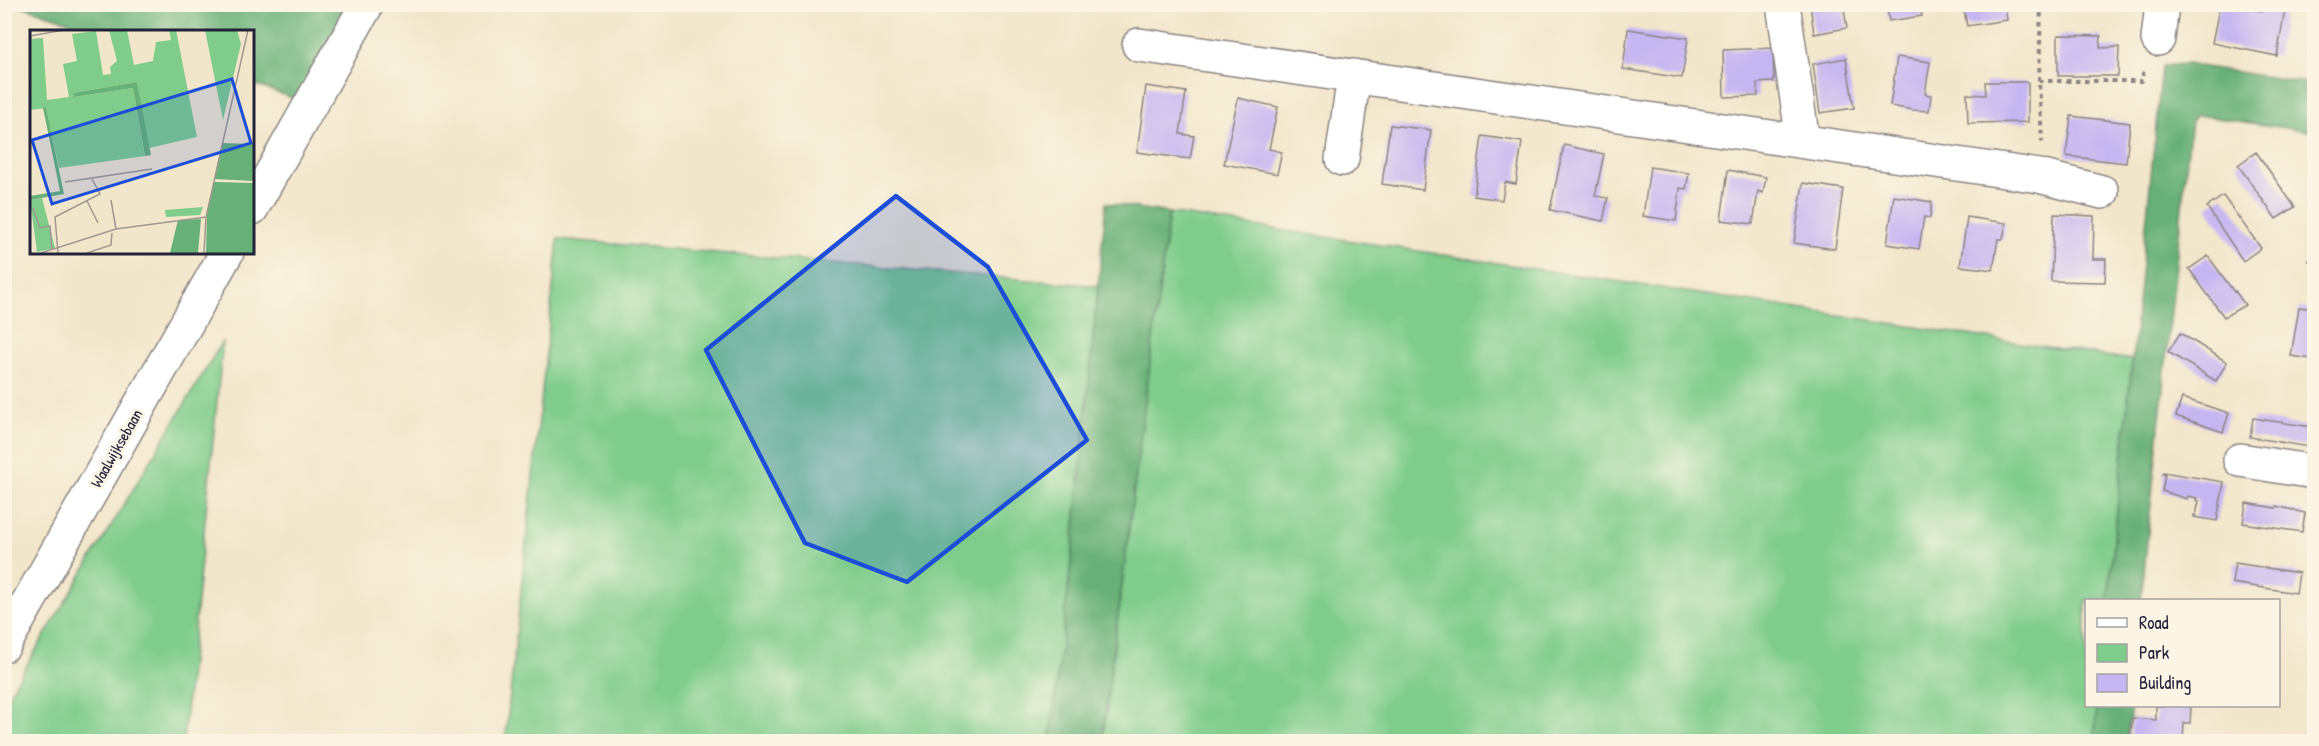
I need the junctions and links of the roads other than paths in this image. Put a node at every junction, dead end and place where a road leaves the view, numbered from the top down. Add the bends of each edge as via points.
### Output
1 (367, 4) edge
2 (1784, 4) edge
3 (2163, 4) edge
4 (2158, 39) road end
5 (1138, 45) dead end
6 (1354, 76) junction
7 (1803, 141) junction
8 (1342, 159) dead end
9 (2102, 192) dead end
10 (254, 204) edge
11 (226, 254) edge
12 (2240, 460) dead end
13 (2314, 472) edge
14 (4, 645) edge

1 - 10 street
2 - 7 street
3 - 4 street
5 - 6 street
6 - 7 street
6 - 8 street
7 - 9 street via 2039,176
11 - 14 street, Waalwijksebaan
12 - 13 street

